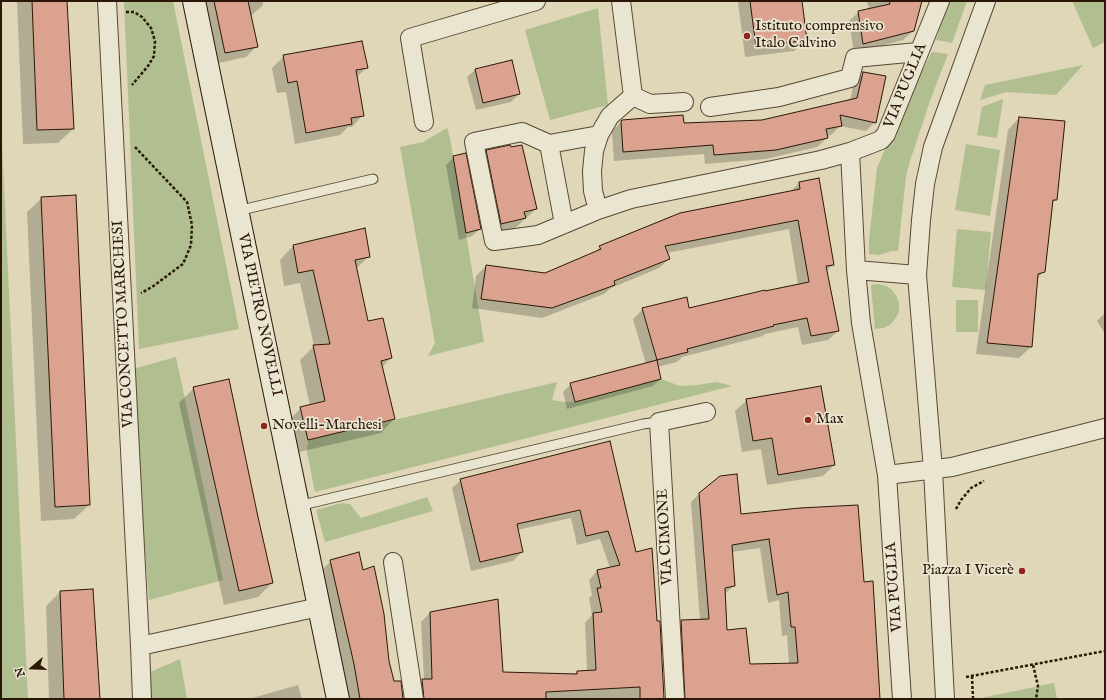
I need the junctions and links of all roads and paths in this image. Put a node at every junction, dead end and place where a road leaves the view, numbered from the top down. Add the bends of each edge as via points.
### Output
1 (194, 1) edge
2 (536, 1) edge
3 (621, 1) edge
4 (940, 1) edge
5 (986, 1) edge
6 (108, 6) edge
7 (918, 52) junction
8 (129, 88) dead end
9 (633, 96) junction
10 (684, 102) dead end
11 (710, 107) dead end
12 (424, 122) dead end
13 (599, 134) junction
14 (132, 141) dead end
15 (549, 144) junction
16 (850, 152) junction
17 (373, 179) dead end
18 (598, 210) junction
19 (237, 211) junction
20 (564, 224) junction
21 (856, 270) junction
22 (917, 275) junction
23 (123, 303) junction
24 (706, 412) dead end
25 (659, 422) junction
26 (1105, 428) edge
27 (933, 470) junction
28 (887, 476) junction
29 (991, 479) dead end
30 (298, 506) junction
31 (954, 515) dead end
32 (393, 562) dead end
33 (318, 607) junction
34 (140, 646) junction
35 (1105, 651) edge
36 (1033, 665) junction
37 (972, 676) junction
38 (966, 677) dead end
39 (142, 699) edge
40 (338, 699) edge
41 (414, 699) edge
42 (674, 699) edge
43 (902, 699) edge
44 (945, 699) edge
45 (973, 699) edge
46 (1036, 699) edge

1 - 19 main road, VIA PIETRO NOVELLI
2 - 12 street via 410,38
3 - 9 street
4 - 7 street, VIA PUGLIA
5 - 22 street via 933,147 922,212
6 - 8 path via 134,12 142,17 151,28 155,41 154,56
6 - 23 street, VIA CONCETTO MARCHESI
7 - 11 street via 855,58 850,78 779,97
7 - 16 street, VIA PUGLIA via 886,134 881,140
9 - 10 street via 650,104
9 - 13 street via 610,116
13 - 15 street
13 - 18 street via 592,172
14 - 23 path via 187,202 192,225 191,245 183,264 152,287
15 - 20 street
15 - 20 street via 522,132 474,142 494,241 538,235
16 - 18 street via 631,199
16 - 21 street, VIA PUGLIA
17 - 19 lane
18 - 20 street
19 - 30 main road, VIA PIETRO NOVELLI
21 - 22 street
21 - 28 street, VIA PUGLIA via 861,323
22 - 27 street
23 - 34 street, VIA CONCETTO MARCHESI
24 - 25 street
25 - 30 lane
25 - 42 street, VIA CIMONE
26 - 27 street
27 - 28 street
27 - 44 street
28 - 43 street, VIA PUGLIA
29 - 31 path via 978,484 967,493
30 - 33 main road, VIA PIETRO NOVELLI
32 - 41 street
33 - 34 street
33 - 40 main road, VIA PIETRO NOVELLI
34 - 39 street, VIA CONCETTO MARCHESI
35 - 36 path
36 - 37 path
36 - 46 path via 1038,686
37 - 38 path
37 - 45 path

